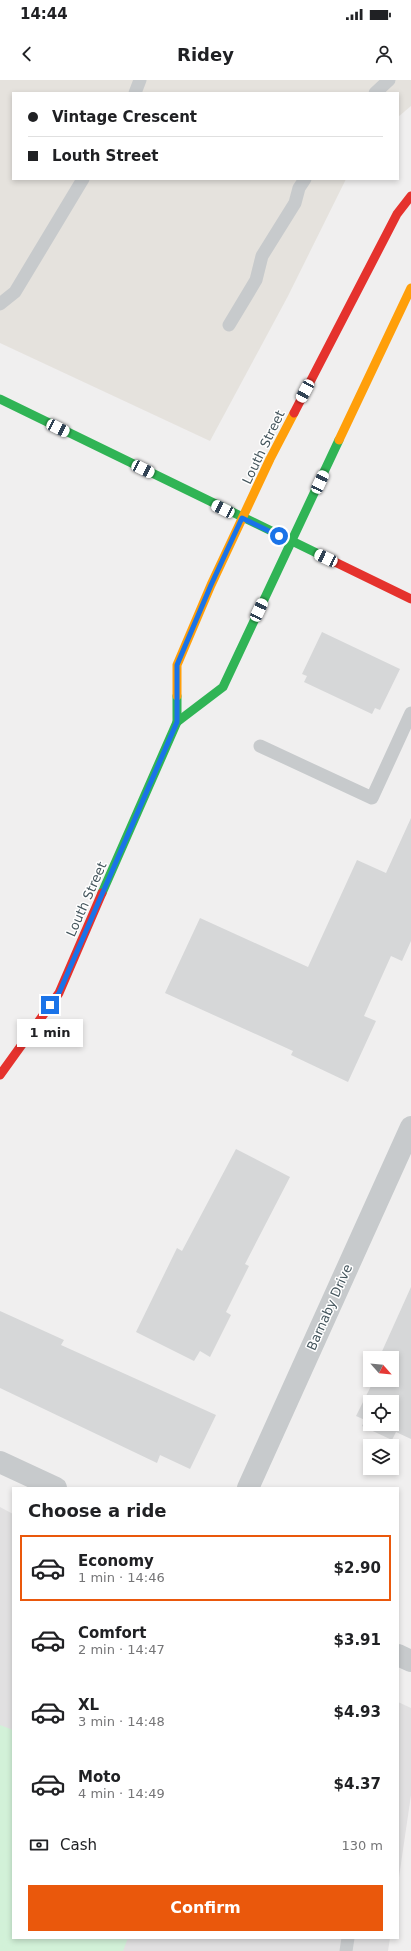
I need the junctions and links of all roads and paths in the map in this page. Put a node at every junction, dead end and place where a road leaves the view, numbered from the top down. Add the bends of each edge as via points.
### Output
1 (140, 80) edge
2 (389, 80) edge
3 (135, 92) edge
4 (376, 92) edge
5 (82, 180) edge
6 (304, 180) edge
7 (411, 196) edge
8 (411, 288) edge
9 (0, 304) edge
10 (229, 325) dead end
11 (0, 399) edge
12 (242, 518) junction
13 (291, 542) junction
14 (411, 599) edge
15 (411, 713) edge
16 (177, 722) junction
17 (260, 746) dead end
18 (0, 1075) edge
19 (411, 1127) edge
20 (0, 1462) edge
21 (54, 1487) edge
22 (248, 1487) edge
23 (399, 1655) edge
24 (411, 1661) edge
25 (348, 1939) edge
26 (346, 1951) edge

1 - 3 lane
2 - 4 lane
5 - 9 lane via 15,292
6 - 10 lane via 295,203 262,256 256,280
7 - 12 main road, Louth Street via 394,221
8 - 13 main road, Louth Street
11 - 12 main road
12 - 13 main road
12 - 16 main road, Louth Street via 177,665
13 - 14 main road
13 - 16 main road, Louth Street via 223,687
15 - 17 lane via 372,798
16 - 18 main road, Louth Street via 59,993
19 - 22 street, Barnaby Drive
20 - 21 street
23 - 24 street
25 - 26 lane

